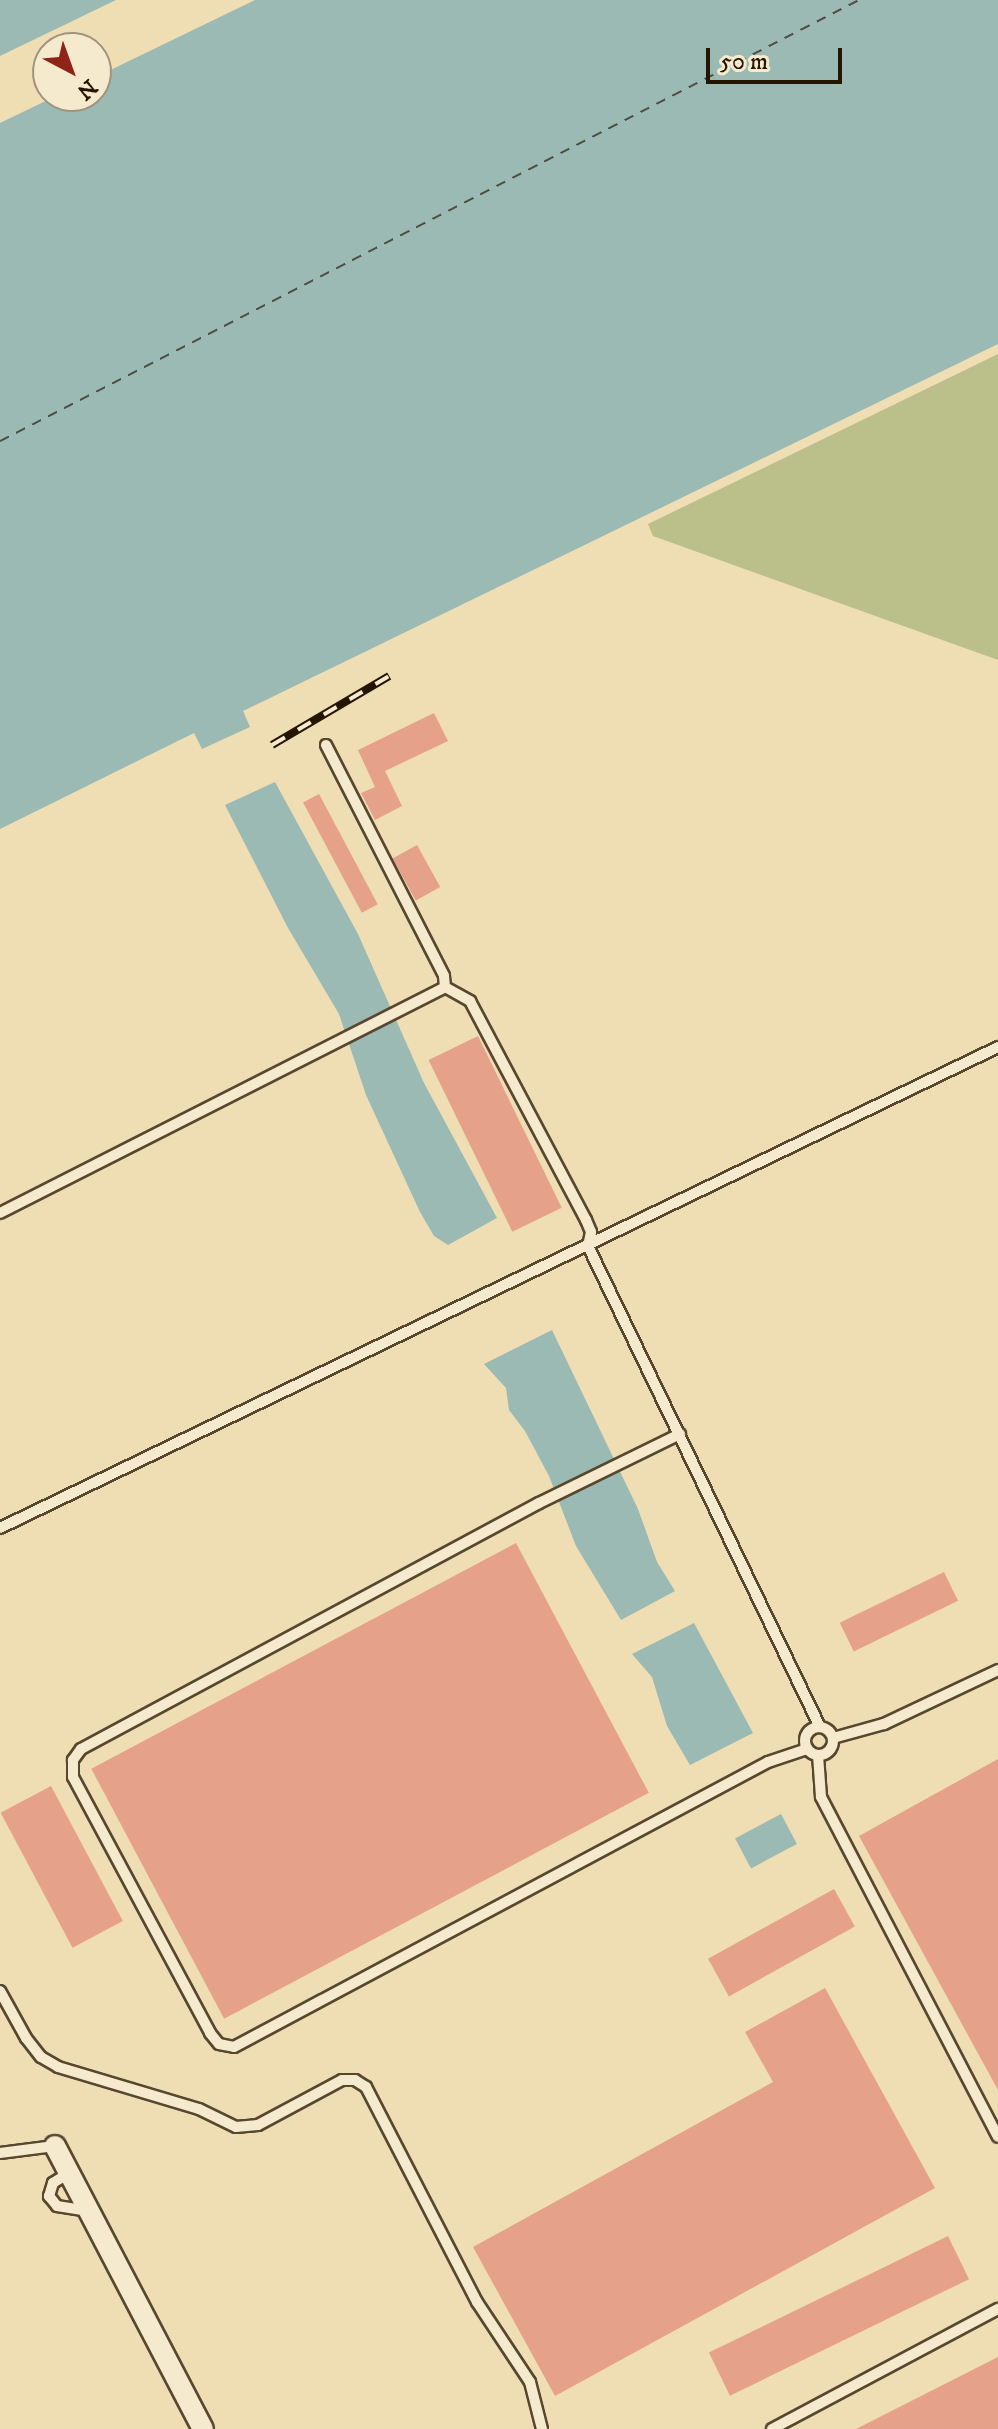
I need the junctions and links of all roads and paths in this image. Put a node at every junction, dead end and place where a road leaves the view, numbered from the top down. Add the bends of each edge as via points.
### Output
1 (326, 745) dead end
2 (445, 987) junction
3 (998, 1047) edge
4 (0, 1213) edge
5 (588, 1246) junction
6 (680, 1434) junction
7 (0, 1528) edge
8 (998, 1670) edge
9 (820, 1727) junction
10 (833, 1738) junction
11 (807, 1749) junction
12 (818, 1755) junction
13 (0, 1991) edge
14 (998, 2137) edge
15 (55, 2146) joint
16 (0, 2153) edge
17 (69, 2173) junction
18 (89, 2211) junction
19 (998, 2309) edge
20 (203, 2429) edge
21 (542, 2429) edge
22 (772, 2429) edge

1 - 2 lane
2 - 4 lane
2 - 5 lane via 470,1001 586,1220 591,1232
3 - 5 lane
5 - 6 lane
5 - 7 lane
6 - 9 lane
6 - 11 lane via 539,1503 95,1741 73,1760 73,1777 210,2033 226,2047 243,2043 768,1762
8 - 10 lane via 884,1724
9 - 10 lane
9 - 11 lane via 808,1732
10 - 12 lane via 830,1751
11 - 12 lane
12 - 14 lane via 821,1797
13 - 21 lane via 26,2038 41,2057 58,2067 199,2109 243,2129 342,2080 366,2087 477,2302 530,2382
15 - 16 lane
15 - 17 street
17 - 18 street
17 - 18 lane via 53,2183 49,2196 57,2206
18 - 20 street
19 - 22 lane

